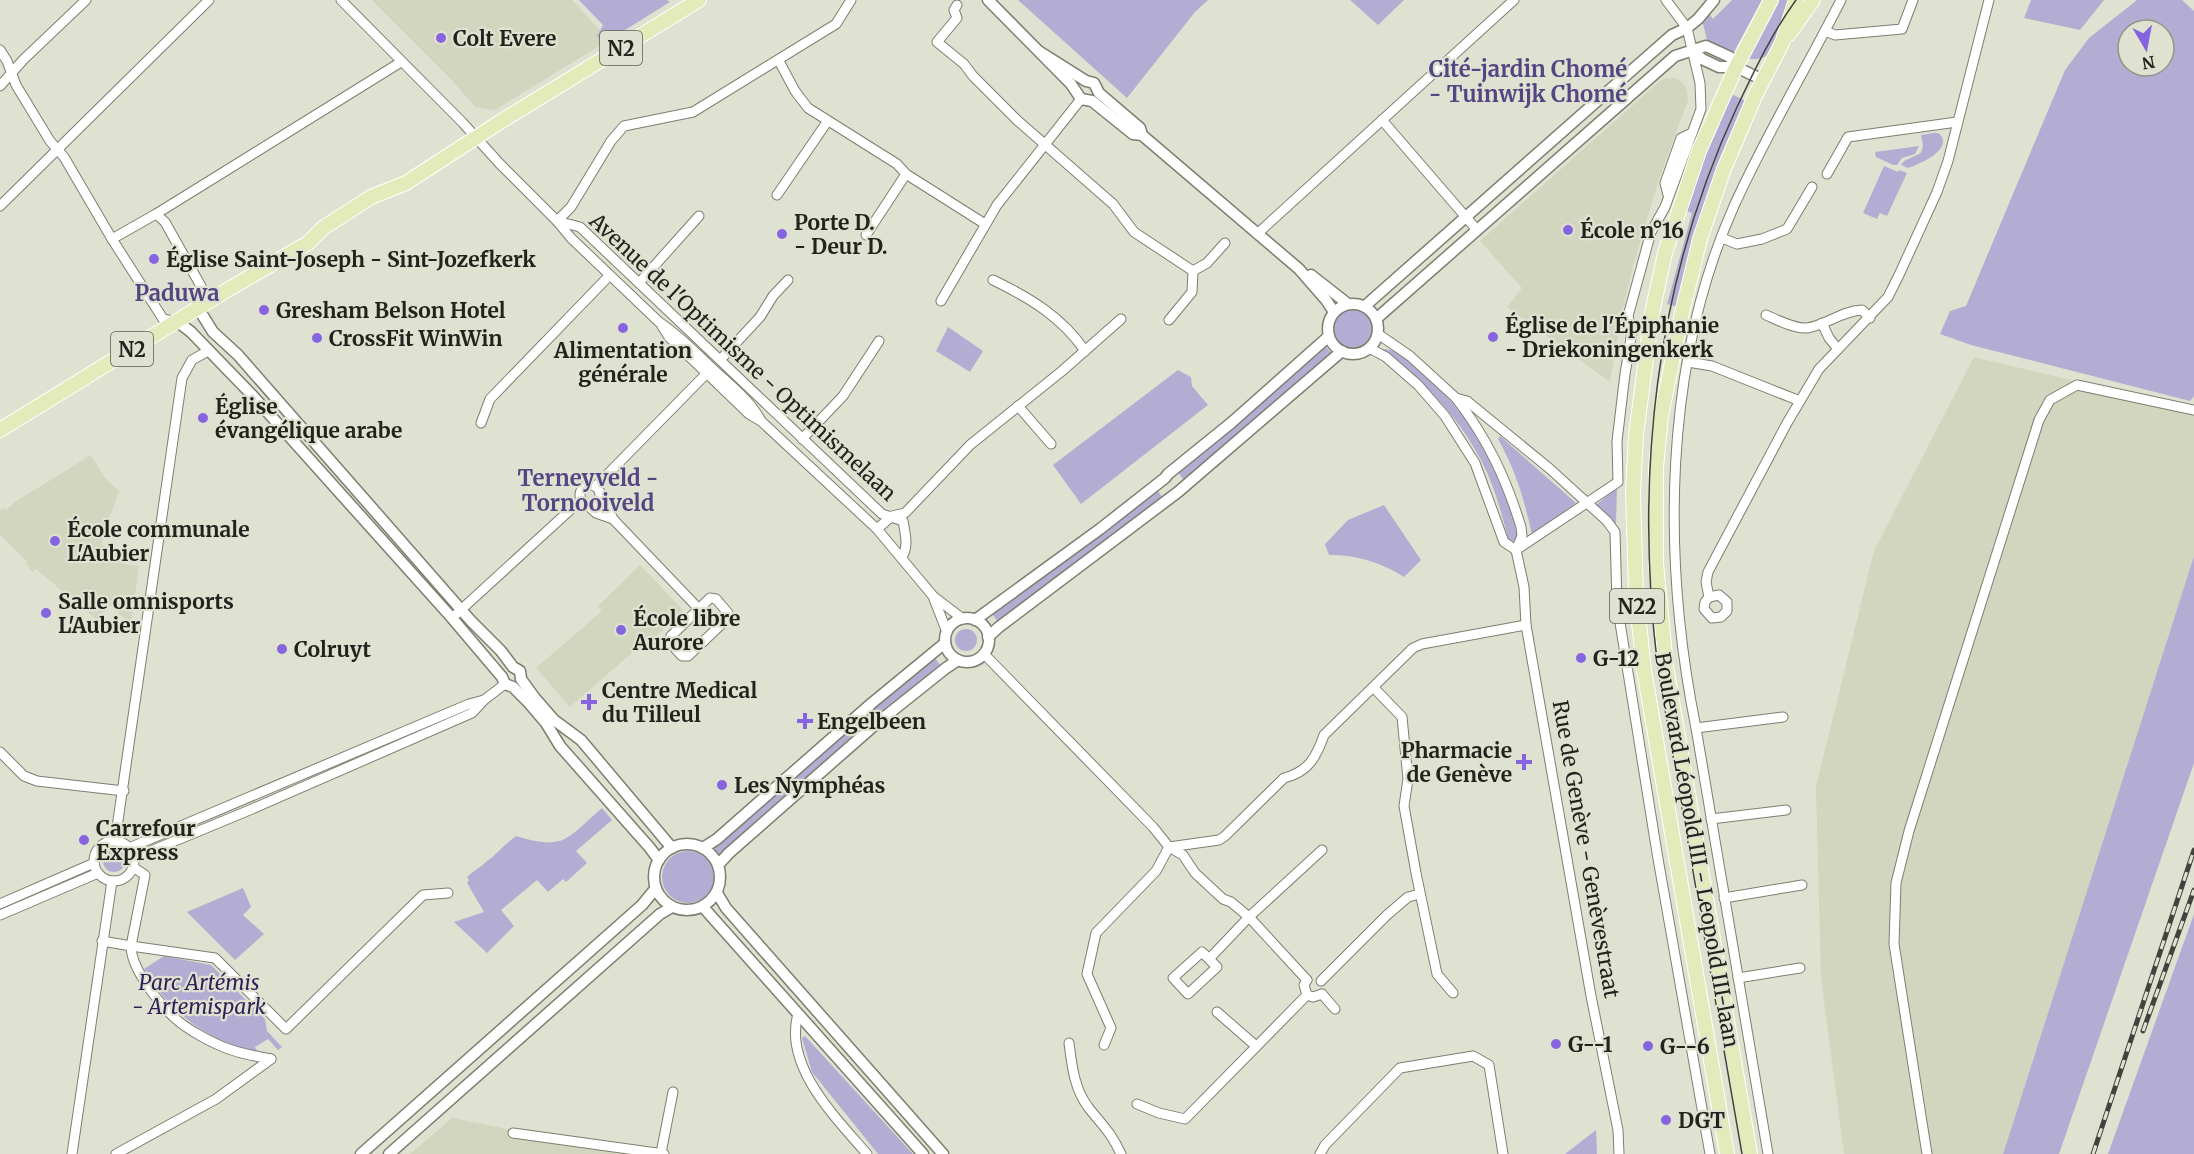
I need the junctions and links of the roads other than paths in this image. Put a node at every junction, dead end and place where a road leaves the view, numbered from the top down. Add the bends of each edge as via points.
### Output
1 (86, 0) edge
2 (209, 0) edge
3 (341, 0) edge
4 (699, 0) edge
5 (851, 0) edge
6 (988, 0) edge
7 (1514, 0) edge
8 (1666, 0) edge
9 (1714, 0) edge
10 (1771, 0) edge
11 (1796, 0) edge
12 (1813, 0) edge
13 (1841, 0) edge
14 (1913, 0) edge
15 (1989, 0) edge
16 (957, 5) dead end
17 (1687, 28) junction
18 (1825, 31) junction
19 (1782, 43) junction
20 (0, 50) edge
21 (1693, 51) junction
22 (1040, 52) junction
23 (779, 61) junction
24 (400, 62) junction
25 (1736, 67) junction
26 (11, 74) junction
27 (1763, 80) junction
28 (1086, 81) junction
29 (0, 86) edge
30 (1087, 97) junction
31 (1382, 120) junction
32 (827, 122) junction
33 (1957, 122) junction
34 (476, 138) junction
35 (1046, 145) junction
36 (57, 149) junction
37 (906, 174) junction
38 (1827, 174) dead end
39 (1812, 187) dead end
40 (777, 195) dead end
41 (0, 206) edge
42 (156, 214) junction
43 (699, 216) dead end
44 (1466, 217) junction
45 (557, 221) junction
46 (984, 224) junction
47 (1477, 230) junction
48 (1257, 234) junction
49 (867, 235) dead end
50 (1722, 238) junction
51 (112, 239) junction
52 (1226, 243) dead end
53 (1299, 269) junction
54 (1193, 271) junction
55 (609, 276) junction
56 (788, 280) dead end
57 (993, 280) dead end
58 (639, 283) junction
59 (940, 301) dead end
60 (1348, 304) junction
61 (1365, 306) junction
62 (198, 308) junction
63 (1334, 312) junction
64 (1766, 315) dead end
65 (1869, 318) junction
66 (1121, 319) dead end
67 (1376, 319) junction
68 (1169, 320) dead end
69 (178, 322) junction
70 (1822, 323) junction
71 (1378, 334) junction
72 (1329, 336) junction
73 (221, 341) junction
74 (879, 341) dead end
75 (1369, 348) junction
76 (1838, 349) junction
77 (208, 351) junction
78 (1085, 351) junction
79 (1342, 351) junction
80 (721, 359) junction
81 (1688, 362) junction
82 (710, 370) junction
83 (1456, 398) junction
84 (1800, 401) junction
85 (1018, 406) junction
86 (2194, 410) edge
87 (481, 423) dead end
88 (0, 430) edge
89 (802, 439) junction
90 (1051, 444) dead end
91 (331, 462) junction
92 (320, 471) junction
93 (598, 489) junction
94 (584, 502) junction
95 (1587, 504) junction
96 (892, 516) junction
97 (613, 519) junction
98 (877, 529) junction
99 (1516, 550) junction
100 (902, 557) junction
101 (933, 596) junction
102 (1709, 597) dead end
103 (699, 609) junction
104 (461, 610) junction
105 (452, 618) junction
106 (963, 619) junction
107 (975, 620) junction
108 (1526, 625) junction
109 (988, 637) junction
110 (946, 638) junction
111 (984, 654) junction
112 (958, 660) junction
113 (1666, 666) junction
114 (1685, 674) junction
115 (510, 682) junction
116 (1374, 688) junction
117 (484, 700) junction
118 (1783, 717) dead end
119 (1696, 728) junction
120 (0, 752) edge
121 (124, 791) junction
122 (1786, 810) dead end
123 (1711, 819) junction
124 (116, 842) junction
125 (1169, 847) junction
126 (129, 848) junction
127 (672, 848) junction
128 (703, 848) junction
129 (1322, 850) dead end
130 (659, 860) junction
131 (133, 862) junction
132 (94, 863) junction
133 (718, 865) junction
134 (98, 873) junction
135 (112, 881) junction
136 (1802, 885) dead end
137 (656, 888) junction
138 (448, 892) dead end
139 (717, 893) junction
140 (1420, 894) junction
141 (1724, 898) junction
142 (0, 904) edge
143 (672, 907) junction
144 (703, 907) junction
145 (0, 915) edge
146 (1249, 917) junction
147 (102, 941) junction
148 (131, 946) junction
149 (1209, 959) junction
150 (1800, 968) dead end
151 (1738, 978) junction
152 (1307, 980) junction
153 (1321, 981) junction
154 (1453, 993) dead end
155 (1322, 994) junction
156 (1307, 995) junction
157 (1335, 1009) dead end
158 (1217, 1012) dead end
159 (798, 1014) junction
160 (500, 1031) junction
161 (1069, 1043) dead end
162 (512, 1044) junction
163 (1104, 1045) dead end
164 (1256, 1047) junction
165 (673, 1092) dead end
166 (1137, 1104) dead end
167 (513, 1132) dead end
168 (1320, 1153) edge
169 (72, 1154) edge
170 (116, 1154) edge
171 (361, 1154) edge
172 (389, 1154) edge
173 (663, 1154) edge
174 (867, 1154) edge
175 (923, 1154) edge
176 (943, 1154) edge
177 (1121, 1154) edge
178 (1503, 1154) edge
179 (1619, 1154) edge
180 (1710, 1154) edge
181 (1727, 1154) edge
182 (1750, 1154) edge
183 (1767, 1154) edge
184 (1927, 1154) edge

1 - 26 street
2 - 36 street
3 - 24 street, Avenue de l'Optimisme - Optimismelaan
4 - 34 main road, N2
5 - 23 street via 836,24
6 - 22 street
7 - 31 street
8 - 17 street
9 - 17 street
10 - 25 main road, Boulevard Léopold III - Leopold III-laan / N22
11 - 19 main road, Boulevard Léopold III - Leopold III-laan / N22
12 - 19 main road, Boulevard Léopold III - Leopold III-laan / N22
13 - 18 street
14 - 18 street via 1902,29 1844,35
15 - 33 street
16 - 35 street via 957,18 937,42
17 - 21 street
17 - 44 street via 1672,35
18 - 50 street via 1764,145
19 - 27 main road, Boulevard Léopold III - Leopold III-laan / N22
20 - 26 street
21 - 25 street via 1719,67
21 - 47 street via 1667,62
21 - 95 street via 1701,109 1665,207 1651,232 1628,316 1632,332 1617,441 1618,482
22 - 28 street
22 - 30 street
23 - 32 street via 808,108
23 - 45 street via 693,112 624,126 571,207
24 - 34 street, Avenue de l'Optimisme - Optimismelaan
24 - 42 street
25 - 27 street
25 - 181 main road, Boulevard Léopold III - Leopold III-laan / N22 via 1699,151 1665,253 1652,314 1633,492 1633,561 1643,660
26 - 29 street
26 - 36 street
27 - 113 main road, Boulevard Léopold III - Leopold III-laan / N22 via 1724,170 1700,239 1661,416 1656,468 1656,552
28 - 30 street via 1080,85
28 - 30 street via 1094,83
30 - 35 street
30 - 48 street via 1140,128 1142,135
31 - 44 street
31 - 48 street
32 - 37 street via 897,164
32 - 40 street
33 - 38 street via 1848,137
33 - 65 street via 1937,192 1888,297
34 - 45 street, Avenue de l'Optimisme - Optimismelaan
34 - 62 main road, N2 via 406,183 362,203 322,228 308,243
35 - 46 street
35 - 54 street via 1113,204 1134,232
36 - 41 street
36 - 51 street
37 - 46 street
37 - 49 street
39 - 50 street via 1788,229 1737,244
42 - 51 street
42 - 62 street via 165,222 202,288
43 - 58 street
44 - 47 street
44 - 61 street
45 - 55 street, Avenue de l'Optimisme - Optimismelaan
45 - 58 street, Avenue de l'Optimisme - Optimismelaan via 580,227
46 - 59 street
47 - 67 street
48 - 53 street
50 - 81 street via 1699,306
51 - 69 street via 164,319
52 - 54 street
53 - 60 street
53 - 63 street
54 - 68 street via 1192,292
55 - 82 street, Avenue de l'Optimisme - Optimismelaan via 675,333
55 - 87 street via 490,399
56 - 80 street
57 - 78 street via 1058,319
58 - 80 street, Avenue de l'Optimisme - Optimismelaan
60 - 61 street
60 - 63 street
61 - 67 street
62 - 69 main road, N2
62 - 73 street
63 - 72 street
64 - 70 street via 1806,328
65 - 70 street via 1862,310 1849,311
65 - 76 street
66 - 78 street
67 - 71 street
69 - 77 street
69 - 88 main road, N2
70 - 76 street
71 - 75 street
71 - 83 street, Rue de Genève - Genèvestraat via 1410,356
72 - 79 street
72 - 107 street via 1165,478
73 - 77 street
73 - 91 street via 238,355
74 - 89 street via 843,396
75 - 79 street via 1356,354
75 - 99 street, Rue de Genève - Genèvestraat via 1386,357 1418,385 1445,416 1475,463 1504,542
76 - 84 street via 1819,369
77 - 92 street
77 - 121 street via 192,360 182,378
78 - 85 street
79 - 109 street via 1178,492
80 - 89 street, Avenue de l'Optimisme - Optimismelaan
81 - 84 street via 1712,366
81 - 114 street via 1679,412 1676,480 1678,610
82 - 93 street
82 - 98 street, Avenue de l'Optimisme - Optimismelaan
83 - 95 street, Rue de Genève - Genèvestraat via 1467,401
83 - 99 street, Rue de Genève - Genèvestraat via 1497,462 1521,527
84 - 102 street via 1708,572
85 - 90 street
85 - 96 street via 970,445 905,513
86 - 184 street via 2077,384 2050,400 2039,420 1896,883 1894,944
89 - 96 street, Avenue de l'Optimisme - Optimismelaan via 882,514
91 - 92 street
91 - 104 street
92 - 105 street
93 - 94 street via 597,502
93 - 94 street via 587,485 582,488
93 - 97 street
94 - 97 street via 596,513
94 - 104 street
95 - 99 street
95 - 180 street, Rue de Genève - Genèvestraat via 1616,532 1617,604
96 - 98 street
96 - 100 street, Avenue de l'Optimisme - Optimismelaan via 903,521 906,551
97 - 103 street
98 - 100 street, Avenue de l'Optimisme - Optimismelaan
99 - 108 street, Rue de Genève - Genèvestraat via 1524,587
100 - 101 street, Avenue de l'Optimisme - Optimismelaan
101 - 106 street, Avenue de l'Optimisme - Optimismelaan
101 - 110 street, Avenue de l'Optimisme - Optimismelaan
103 - 103 street via 670,636 669,642 682,656 688,656 728,618 716,599 710,598
104 - 105 street
104 - 115 street via 513,667 505,670
105 - 115 street
106 - 107 street
106 - 110 street via 952,625
107 - 109 street
108 - 116 street via 1422,644 1413,648
108 - 179 street, Rue de Genève - Genèvestraat via 1618,1130
109 - 111 street
110 - 112 street via 950,654
110 - 128 street
111 - 112 street via 970,662
111 - 125 street
112 - 133 street via 877,723
113 - 114 street
113 - 182 main road, Boulevard Léopold III - Leopold III-laan / N22
114 - 119 street
115 - 117 street
115 - 127 street via 581,740
115 - 130 street
116 - 125 street via 1324,735 1309,766 1284,778 1225,836
116 - 140 street via 1402,717 1408,779 1404,806
117 - 126 street
117 - 131 street via 472,713
118 - 119 street
119 - 123 street
120 - 121 street via 24,776 37,781
121 - 124 street
122 - 123 street
123 - 141 street
124 - 126 street
124 - 132 street via 102,846
125 - 146 street via 1179,851 1195,873
125 - 163 street via 1156,871 1095,933 1088,974 1111,1028
126 - 131 street
127 - 128 street via 687,844
127 - 130 street
128 - 133 street
129 - 146 street
130 - 137 street via 654,874
131 - 135 street via 125,878
131 - 148 street via 146,875
132 - 134 street
132 - 142 street
133 - 139 street via 721,879
134 - 135 street
134 - 145 street
135 - 147 street
136 - 141 street
137 - 143 street
137 - 160 street via 642,905
138 - 148 street via 423,895 286,1029 215,958
139 - 144 street
139 - 176 street via 726,908
140 - 153 street via 1408,897 1387,915
140 - 154 street via 1437,974
141 - 151 street
143 - 144 street
143 - 162 street
144 - 159 street
146 - 149 street
146 - 152 street
147 - 148 street
147 - 169 street
148 - 170 street via 146,984 177,1021 220,1046 271,1059 216,1099
149 - 149 street via 1202,952 1173,978 1188,994 1217,967
150 - 151 street
151 - 183 street
152 - 153 street via 1315,977
152 - 156 street
153 - 155 street
155 - 156 street
155 - 157 street
156 - 164 street
158 - 164 street
159 - 174 street via 794,1036 804,1069 818,1094
159 - 175 street
160 - 162 street
160 - 171 street
161 - 177 street via 1079,1089
162 - 172 street
164 - 166 street via 1185,1119
165 - 173 street
167 - 173 street
168 - 178 street via 1400,1068 1473,1056 1488,1065

